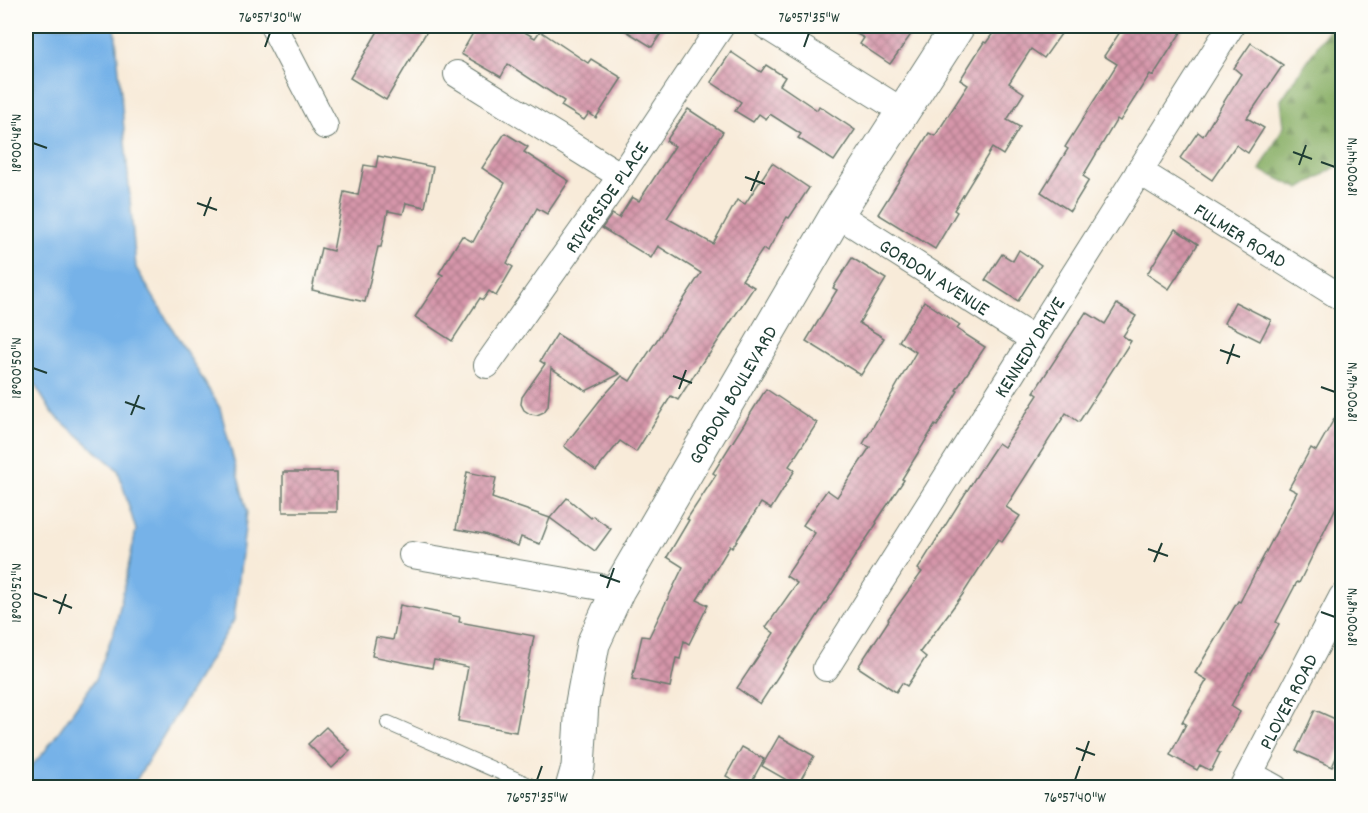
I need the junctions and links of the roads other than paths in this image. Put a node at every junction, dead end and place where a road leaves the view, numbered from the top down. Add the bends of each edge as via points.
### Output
1 (273, 26) edge
2 (721, 26) edge
3 (766, 26) edge
4 (958, 26) edge
5 (1231, 26) edge
6 (457, 74) dead end
7 (902, 111) junction
8 (325, 126) dead end
9 (1139, 171) junction
10 (621, 176) junction
11 (837, 214) junction
12 (1342, 298) edge
13 (1033, 339) junction
14 (487, 365) dead end
15 (412, 555) dead end
16 (618, 590) junction
17 (1342, 597) edge
18 (826, 668) dead end
19 (388, 723) dead end
20 (1246, 781) edge
21 (536, 788) edge
22 (572, 788) edge
23 (1275, 788) edge

1 - 8 street
2 - 10 street, RIVERSIDE PLACE
3 - 7 street
4 - 7 street, GORDON BOULEVARD
5 - 9 street, KENNEDY DRIVE
6 - 10 street
7 - 11 street, GORDON BOULEVARD
9 - 12 street, FULMER ROAD
9 - 13 street, KENNEDY DRIVE
10 - 14 street, RIVERSIDE PLACE
11 - 13 street, GORDON AVENUE
11 - 16 street, GORDON BOULEVARD
13 - 18 street, KENNEDY DRIVE
15 - 16 street
16 - 22 street, GORDON BOULEVARD via 593,644
17 - 20 street, PLOVER ROAD
19 - 21 lane
20 - 23 street, PLOVER ROAD

